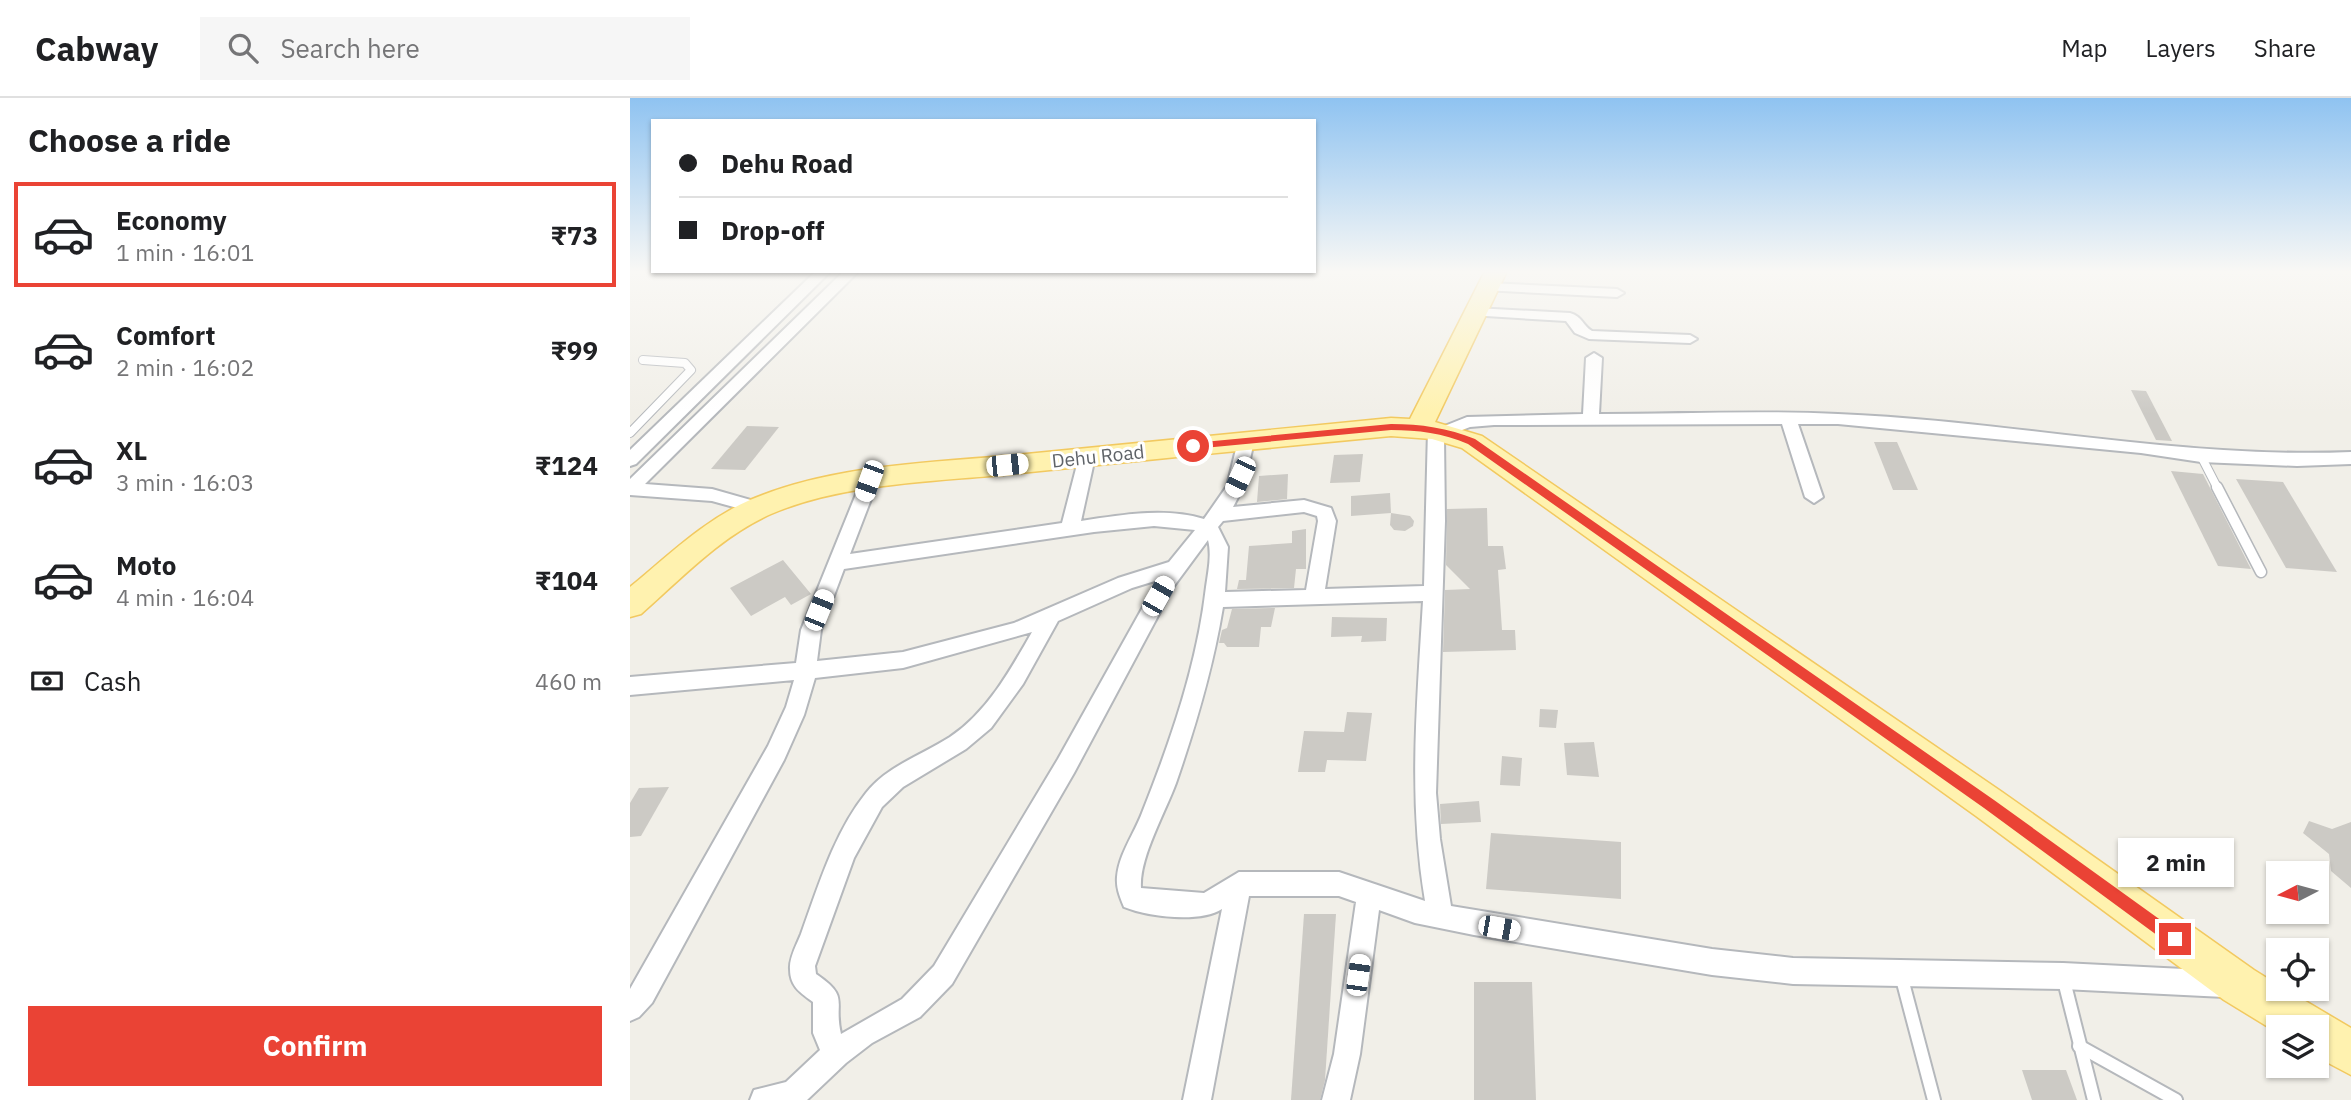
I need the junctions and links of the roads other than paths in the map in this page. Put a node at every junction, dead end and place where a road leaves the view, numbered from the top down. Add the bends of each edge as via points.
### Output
1 (774, 320) edge
2 (802, 320) edge
3 (1471, 320) edge
4 (1574, 320) edge
5 (1690, 340) dead end
6 (1594, 358) dead end
7 (643, 360) dead end
8 (1788, 418) junction
9 (1591, 420) junction
10 (1422, 429) junction
11 (630, 433) edge
12 (1245, 441) junction
13 (2201, 456) junction
14 (1087, 457) junction
15 (2351, 458) edge
16 (630, 460) edge
17 (869, 481) junction
18 (630, 489) edge
19 (1814, 496) dead end
20 (759, 508) junction
21 (1214, 522) junction
22 (1070, 529) junction
23 (838, 564) junction
24 (1174, 568) junction
25 (2261, 572) dead end
26 (1433, 593) junction
27 (1314, 597) junction
28 (1215, 600) junction
29 (630, 605) edge
30 (1051, 616) junction
31 (806, 669) junction
32 (630, 686) edge
33 (1239, 884) junction
34 (1369, 896) junction
35 (1440, 915) junction
36 (1901, 974) junction
37 (2063, 976) junction
38 (2239, 985) junction
39 (630, 1008) edge
40 (2289, 1015) edge
41 (2329, 1039) edge
42 (2079, 1046) junction
43 (836, 1053) junction
44 (2351, 1053) edge
45 (764, 1100) edge
46 (1197, 1100) edge
47 (1336, 1100) edge
48 (1934, 1100) edge
49 (2094, 1100) edge
50 (2176, 1100) edge

1 - 16 street
2 - 18 street
3 - 10 main road
4 - 5 street via 1589,335
6 - 9 street
7 - 11 lane via 685,363 691,370
8 - 9 street
8 - 13 street via 2027,436
8 - 19 street
9 - 10 street via 1479,421
10 - 12 main road, Dehu Road
10 - 26 street via 1437,511
10 - 38 main road via 1472,442
12 - 14 main road, Dehu Road
12 - 21 street via 1240,477
13 - 15 street
13 - 25 lane
14 - 17 main road, Dehu Road
14 - 22 street
17 - 20 main road, Dehu Road
17 - 23 street
18 - 20 street via 712,495
20 - 29 main road, Dehu Road via 721,531
21 - 22 street
21 - 24 street
21 - 27 street via 1304,506 1325,512
21 - 28 street via 1218,546
22 - 23 street
23 - 31 street via 811,629
24 - 30 street via 1125,583
24 - 43 street via 1084,735 943,975 911,1008
26 - 27 street
26 - 35 street via 1425,796
27 - 28 street
28 - 33 street via 1203,666 1187,718 1128,872 1126,888 1133,899 1207,905
30 - 31 street via 988,639 903,660
30 - 43 street via 1015,680 983,721 888,785 861,821 802,966 802,978 826,997 824,1022
31 - 32 street
31 - 39 street via 803,690 776,753 643,994
33 - 34 street via 1339,884
33 - 46 street
34 - 35 street
34 - 47 street via 1347,1054
35 - 36 street via 1712,962 1793,971
36 - 37 street
36 - 48 lane
37 - 38 street
37 - 42 lane
38 - 40 main road
41 - 44 main road
42 - 49 lane
42 - 50 lane
43 - 45 street via 793,1094

